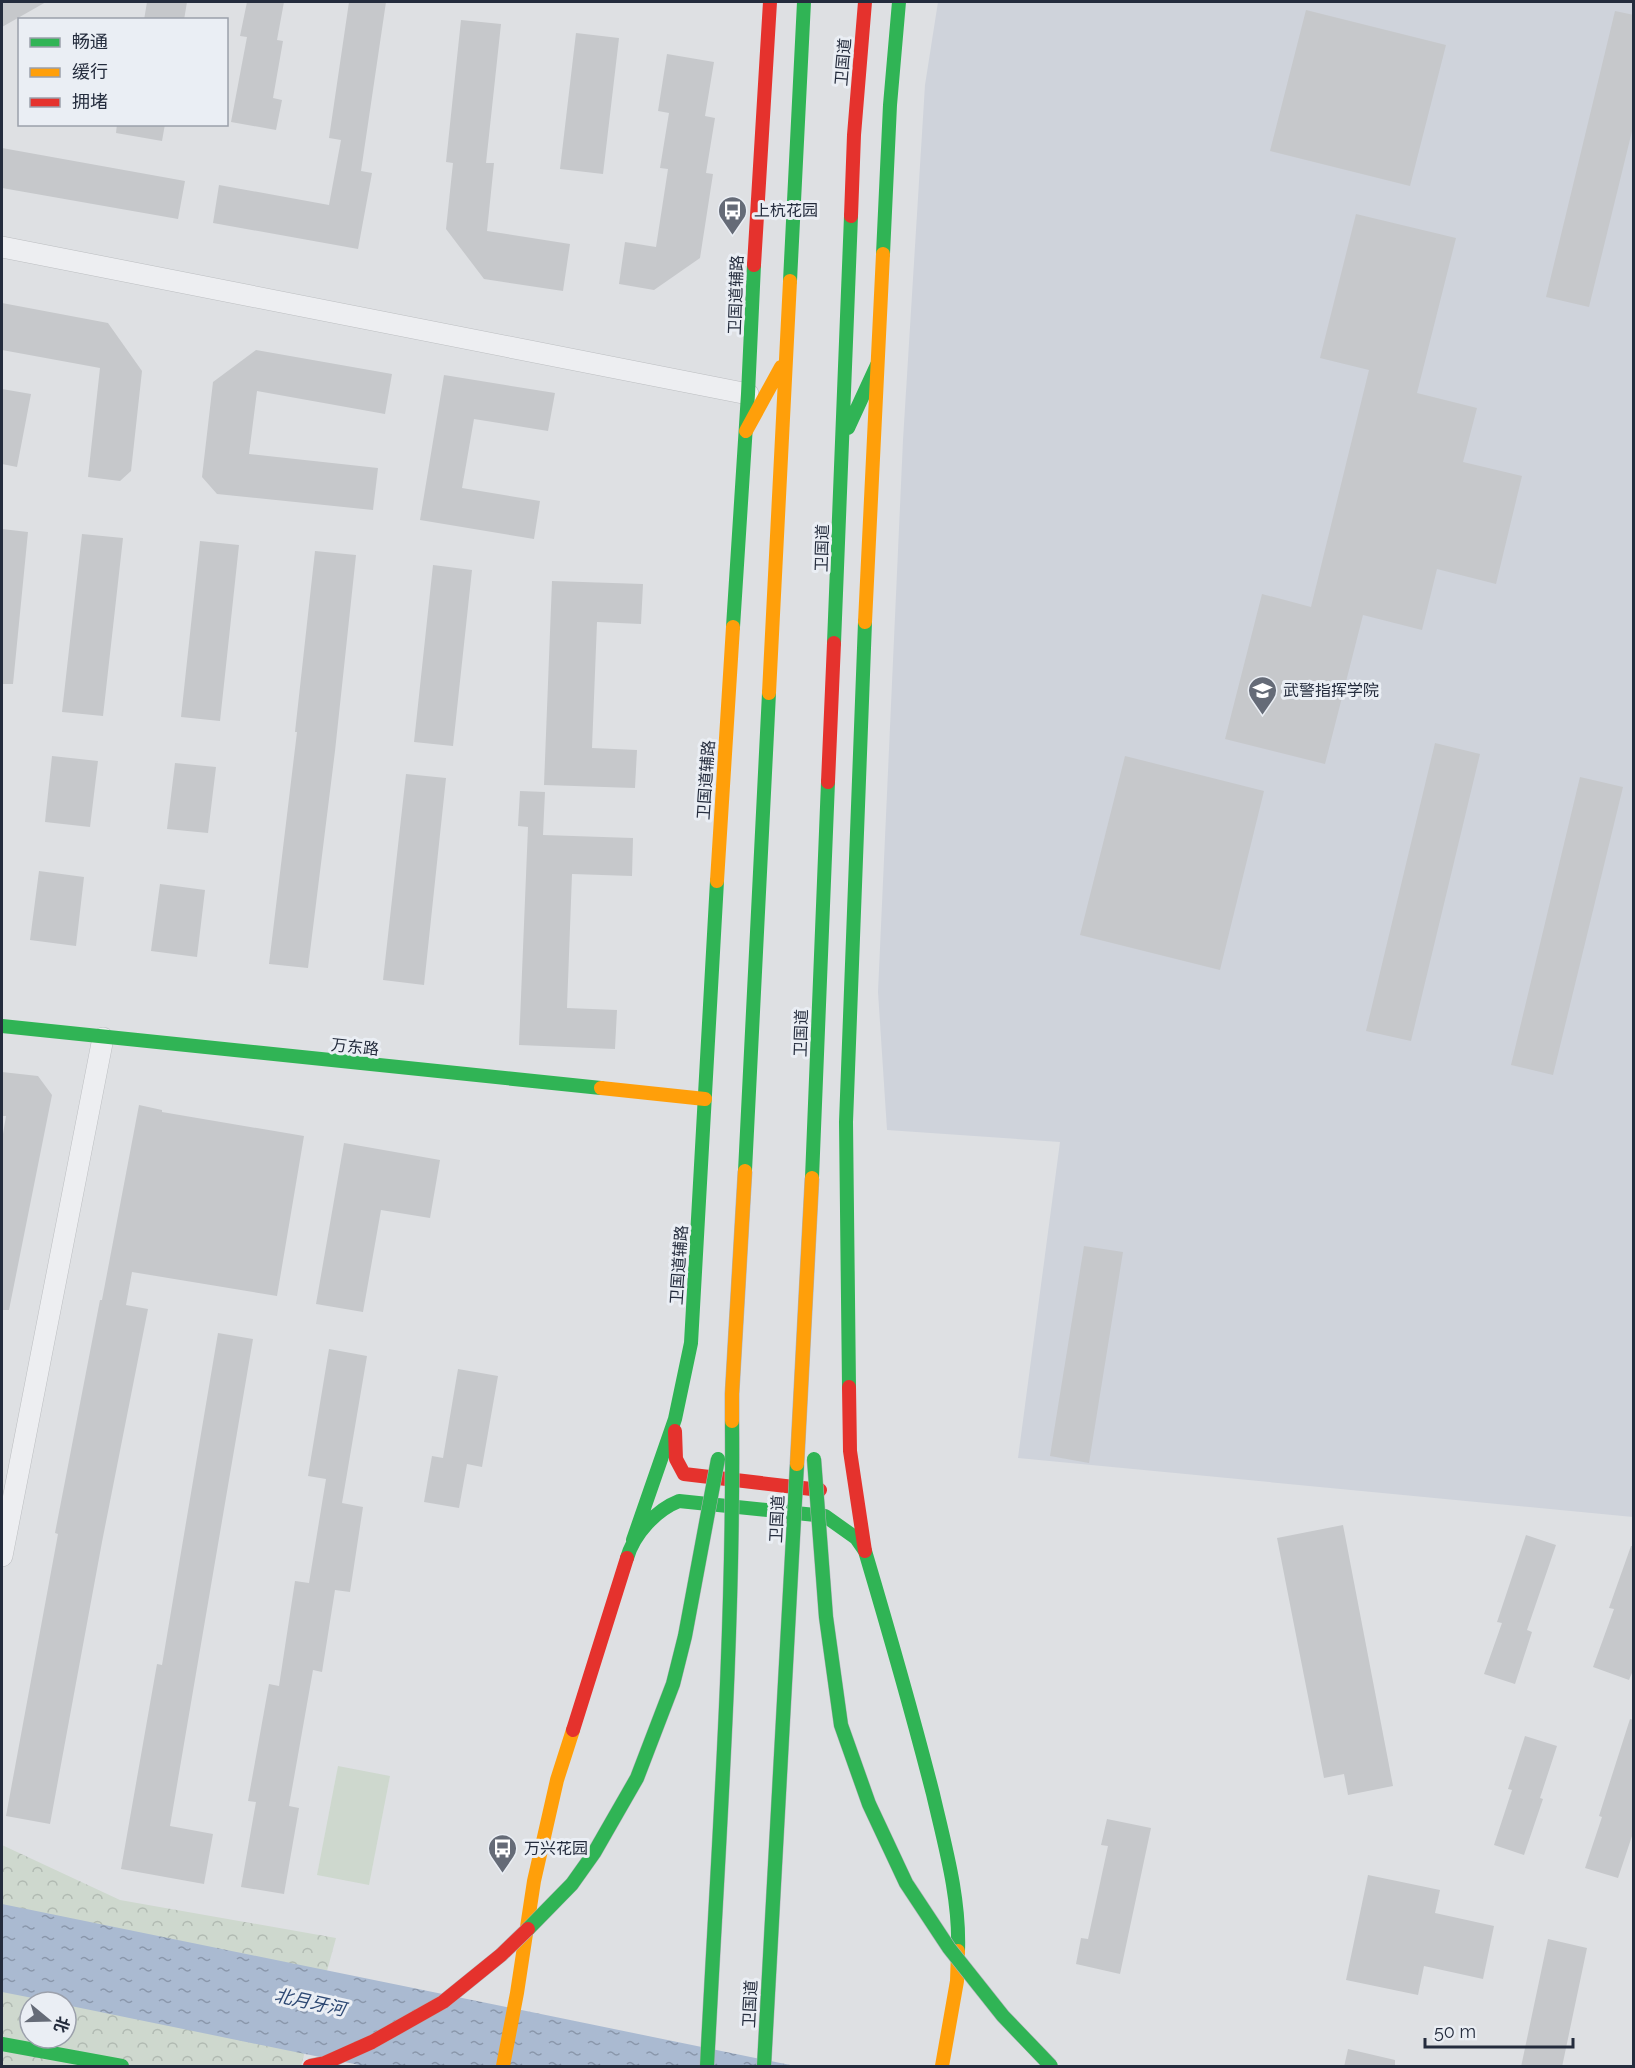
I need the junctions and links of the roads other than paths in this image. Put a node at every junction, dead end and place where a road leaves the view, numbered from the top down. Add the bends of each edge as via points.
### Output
1 (770, 2) edge
2 (804, 2) edge
3 (865, 2) edge
4 (899, 2) edge
5 (790, 12) dead end
6 (801, 44) junction
7 (2, 247) edge
8 (847, 306) junction
9 (785, 361) junction
10 (877, 365) junction
11 (748, 394) junction
12 (746, 431) junction
13 (843, 441) junction
14 (2, 1026) edge
15 (103, 1038) junction
16 (705, 1099) junction
17 (804, 1326) junction
18 (732, 1394) junction
19 (675, 1419) junction
20 (850, 1451) junction
21 (629, 1551) junction
22 (865, 1551) junction
23 (2, 1556) edge
24 (2, 2044) edge
25 (122, 2067) edge
26 (310, 2067) edge
27 (503, 2067) edge
28 (707, 2067) edge
29 (764, 2067) edge
30 (942, 2067) edge
31 (1051, 2067) edge

1 - 11 main road, 卫国道辅路
2 - 6 main road
3 - 8 main road, 卫国道 via 854,135
4 - 10 main road
5 - 6 main road
6 - 9 main road
7 - 11 street
8 - 10 main road
8 - 13 main road, 卫国道
9 - 12 main road
9 - 18 main road, bridge
10 - 13 main road
10 - 20 main road via 846,1100
11 - 12 main road, 卫国道辅路
12 - 16 main road, 卫国道辅路
13 - 17 main road, 卫国道, bridge
14 - 15 main road, 万东路
15 - 16 main road, 万东路
15 - 23 street
16 - 19 main road, 卫国道辅路 via 691,1343
17 - 29 main road, 卫国道, bridge
17 - 31 main road, bridge via 826,1617 842,1725 869,1804 906,1883 949,1948 1003,2016
18 - 26 main road, bridge via 673,1684 637,1778 594,1853 548,1910 443,2002 372,2042
18 - 28 main road, bridge via 733,1497
19 - 20 main road via 675,1457 684,1474 820,1490 837,1475
19 - 21 main road, 卫国道辅路
20 - 22 main road
21 - 22 main road via 645,1526 666,1505 679,1501 825,1516 856,1538
21 - 27 main road via 557,1780 534,1881
22 - 30 main road via 914,1719 952,1872 959,1932 957,1981
24 - 25 main road

